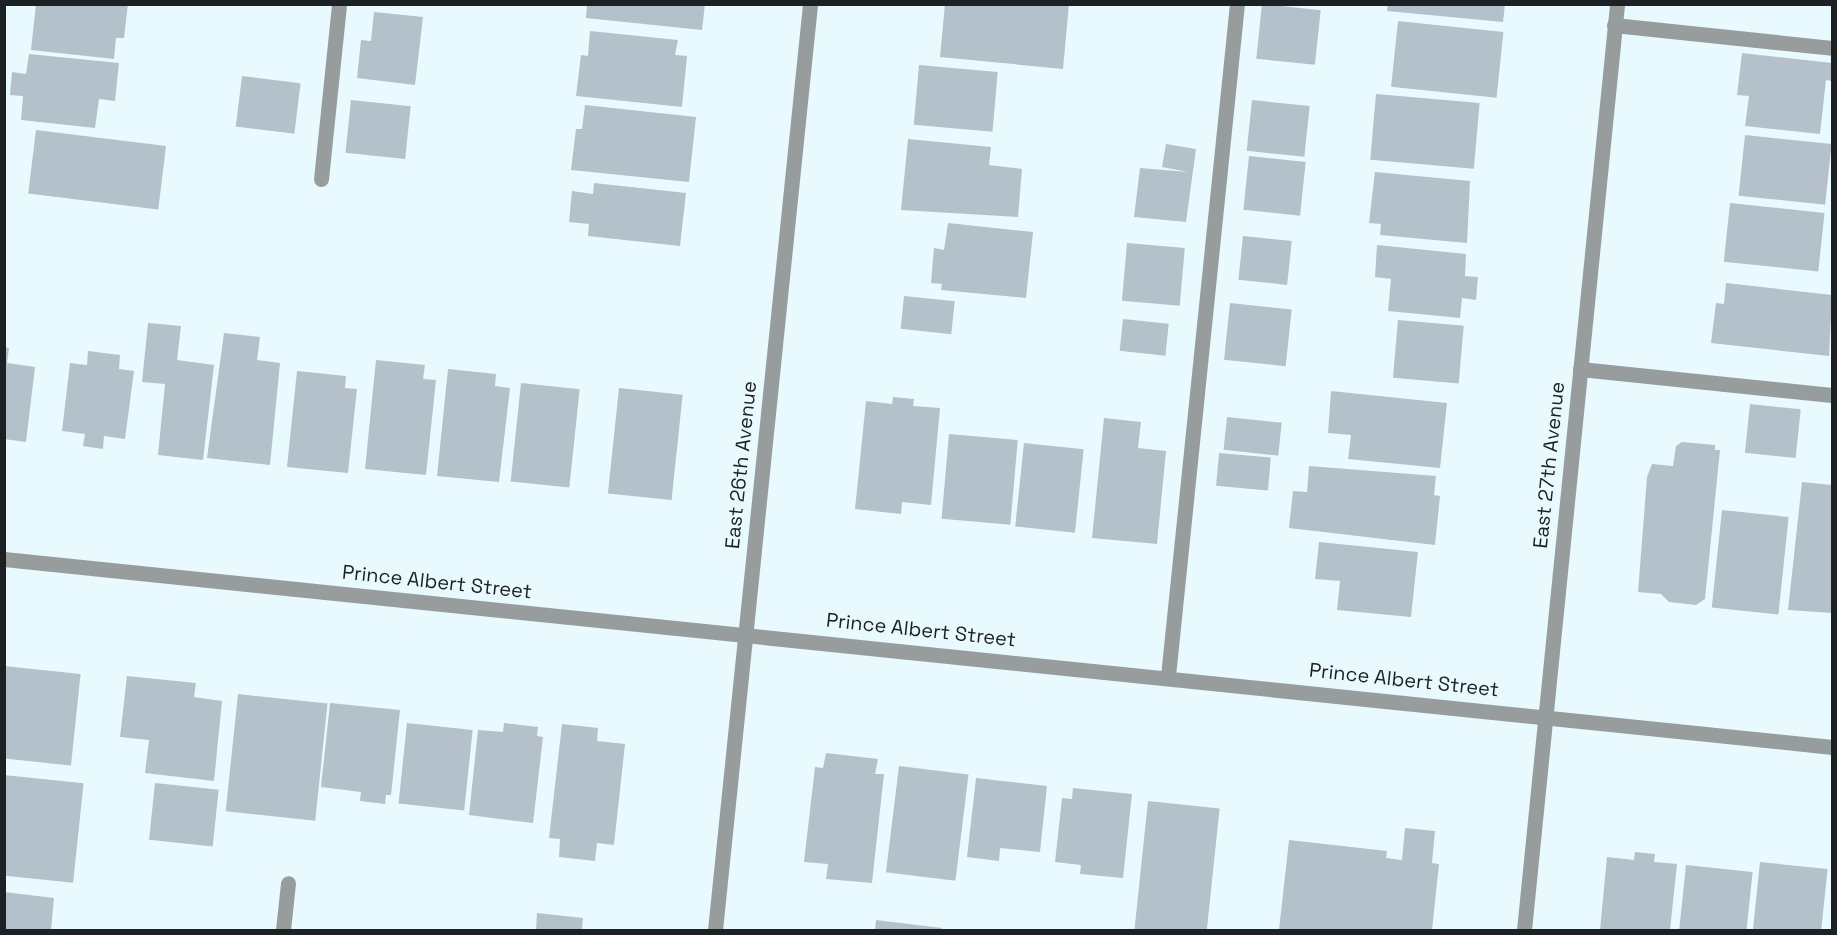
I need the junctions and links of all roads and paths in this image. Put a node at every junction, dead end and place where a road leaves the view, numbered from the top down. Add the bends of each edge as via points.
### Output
1 (339, 4) edge
2 (810, 4) edge
3 (1237, 4) edge
4 (1617, 4) edge
5 (1614, 26) junction
6 (1833, 48) edge
7 (321, 179) dead end
8 (1580, 369) junction
9 (1833, 395) edge
10 (4, 560) edge
11 (745, 634) junction
12 (1167, 676) junction
13 (1545, 716) junction
14 (1833, 747) edge
15 (288, 883) dead end
16 (283, 930) edge
17 (715, 930) edge
18 (1524, 930) edge

1 - 7 street
2 - 11 street, East 26th Avenue
3 - 12 street
4 - 5 street, East 27th Avenue
5 - 6 street
5 - 8 street, East 27th Avenue
8 - 9 street
8 - 13 street, East 27th Avenue
10 - 11 street, Prince Albert Street
11 - 12 street, Prince Albert Street
11 - 17 street, East 26th Avenue
12 - 13 street, Prince Albert Street
13 - 14 street, Prince Albert Street
13 - 18 street, East 27th Avenue
15 - 16 street

